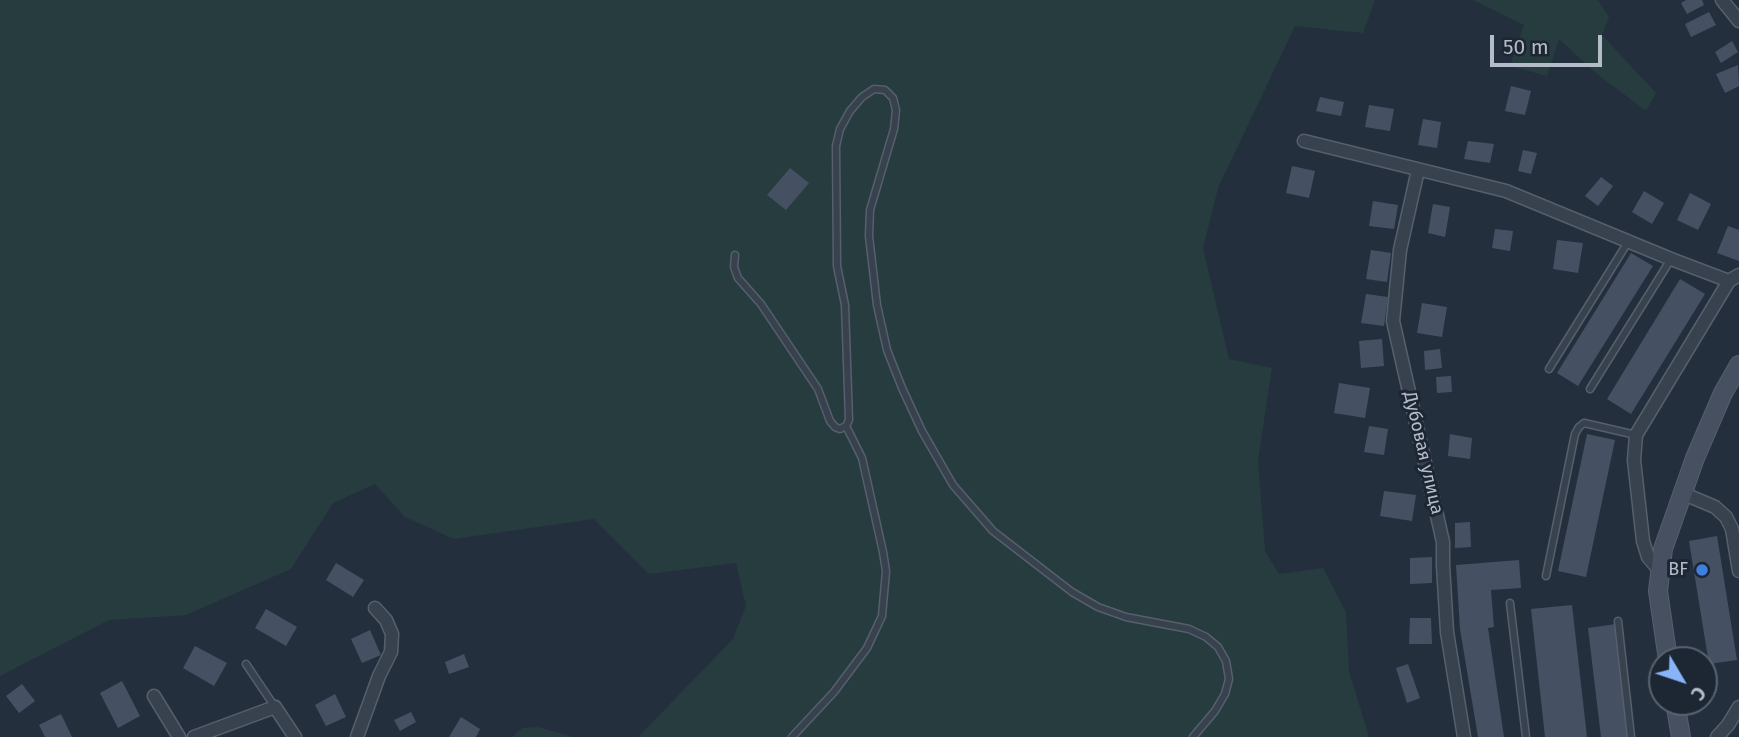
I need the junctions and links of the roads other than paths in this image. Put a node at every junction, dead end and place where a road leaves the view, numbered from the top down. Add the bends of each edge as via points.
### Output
1 (1722, 0) edge
2 (1739, 21) edge
3 (1304, 141) dead end
4 (1418, 170) junction
5 (1629, 240) junction
6 (735, 256) dead end
7 (1671, 259) junction
8 (1734, 278) edge
9 (1739, 365) edge
10 (1549, 369) dead end
11 (1590, 389) dead end
12 (846, 426) junction
13 (1636, 435) junction
14 (1682, 493) junction
15 (1659, 570) junction
16 (1739, 571) edge
17 (1546, 576) dead end
18 (1510, 603) dead end
19 (375, 608) dead end
20 (1618, 621) dead end
21 (1666, 646) edge
22 (246, 664) dead end
23 (154, 696) dead end
24 (275, 707) junction
25 (1739, 708) edge
26 (1677, 716) edge
27 (179, 737) edge
28 (194, 737) edge
29 (295, 737) edge
30 (357, 737) edge
31 (792, 737) edge
32 (1193, 737) edge
33 (1464, 737) edge
34 (1526, 737) edge
35 (1631, 737) edge
36 (1681, 737) edge
37 (1717, 737) edge

1 - 2 street
3 - 4 street
4 - 5 street via 1506,191
4 - 33 street, Дубовая улица via 1400,250 1393,321 1443,542 1447,632
5 - 7 street
5 - 10 lane
6 - 12 lane via 738,278 818,389 830,421 841,429
7 - 8 street
7 - 11 lane
8 - 13 street
9 - 14 main road
12 - 31 lane via 862,458 883,552 882,616 867,648
12 - 32 lane via 836,146 840,129 862,97 874,89 885,90 896,110 894,129 870,210 869,236 884,339 907,399 953,485 993,531 1098,607 1189,629 1218,647 1229,679 1225,694
13 - 15 street via 1634,460 1643,541
13 - 17 lane via 1584,423 1579,427
14 - 15 main road
14 - 16 street via 1726,517
15 - 21 main road
18 - 34 lane
19 - 30 street via 392,634 391,652
20 - 35 lane
22 - 24 lane
23 - 27 street
24 - 28 street
24 - 29 street
25 - 37 street
26 - 36 main road

